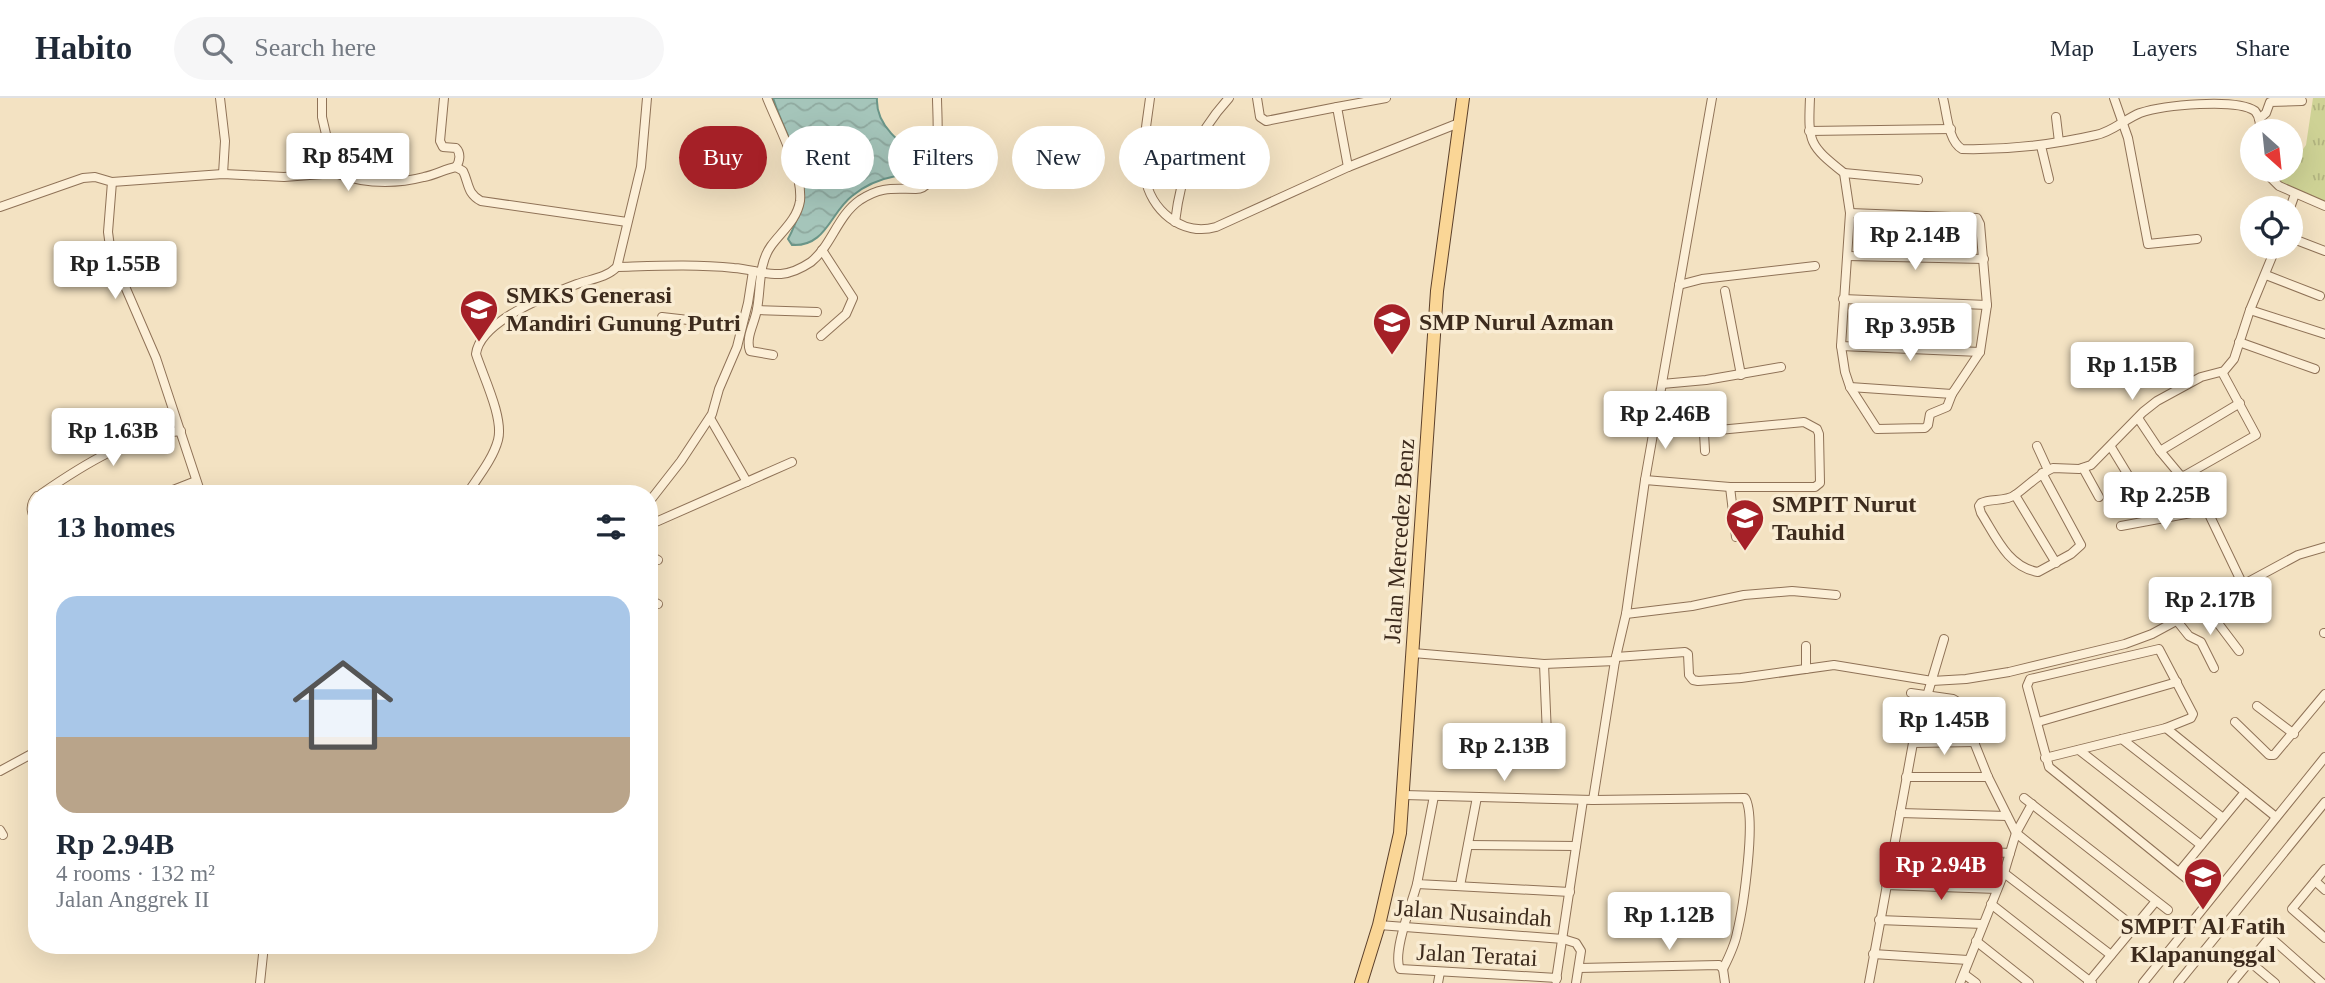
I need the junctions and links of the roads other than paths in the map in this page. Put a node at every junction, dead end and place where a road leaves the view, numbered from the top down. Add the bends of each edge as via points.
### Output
1 (220, 98) edge
2 (321, 98) edge
3 (444, 98) edge
4 (646, 98) edge
5 (768, 98) edge
6 (937, 98) edge
7 (1150, 98) edge
8 (1229, 98) edge
9 (1257, 98) edge
10 (1386, 98) edge
11 (1463, 98) edge
12 (1712, 98) edge
13 (1810, 98) edge
14 (1943, 98) edge
15 (2114, 98) edge
16 (2302, 101) dead end
17 (1337, 107) junction
18 (2056, 117) dead end
19 (2259, 119) joint
20 (2122, 122) junction
21 (1459, 124) junction
22 (1951, 129) junction
23 (1808, 131) junction
24 (2059, 142) junction
25 (2040, 146) junction
26 (456, 167) junction
27 (1348, 167) junction
28 (335, 173) junction
29 (1844, 173) junction
30 (223, 174) junction
31 (2049, 178) dead end
32 (1918, 180) dead end
33 (112, 182) junction
34 (2275, 182) edge
35 (2295, 194) joint
36 (2325, 206) edge
37 (0, 207) edge
38 (1850, 213) junction
39 (626, 222) junction
40 (1175, 222) junction
41 (2197, 239) dead end
42 (2303, 243) edge
43 (821, 250) junction
44 (2325, 251) edge
45 (1848, 256) junction
46 (2272, 259) edge
47 (1984, 260) junction
48 (1815, 266) dead end
49 (617, 267) junction
50 (757, 272) junction
51 (2266, 275) junction
52 (1679, 285) junction
53 (1725, 291) dead end
54 (2320, 296) dead end
55 (1843, 299) junction
56 (1987, 305) junction
57 (757, 310) junction
58 (2250, 310) junction
59 (817, 312) dead end
60 (662, 317) dead end
61 (741, 326) junction
62 (2325, 334) edge
63 (821, 336) dead end
64 (2239, 342) junction
65 (1841, 346) junction
66 (1980, 352) junction
67 (773, 355) dead end
68 (1781, 367) dead end
69 (2315, 369) dead end
70 (2222, 372) junction
71 (1741, 375) junction
72 (1662, 384) junction
73 (1850, 387) junction
74 (1952, 394) junction
75 (2240, 403) junction
76 (710, 418) junction
77 (2138, 418) junction
78 (181, 431) junction
79 (2036, 446) dead end
80 (2111, 447) junction
81 (1705, 451) dead end
82 (2160, 451) junction
83 (792, 462) dead end
84 (2083, 468) junction
85 (2045, 472) junction
86 (2128, 475) dead end
87 (1645, 480) junction
88 (196, 481) junction
89 (747, 482) junction
90 (56, 485) edge
91 (186, 485) edge
92 (198, 485) edge
93 (473, 485) edge
94 (1730, 487) junction
95 (658, 490) edge
96 (2015, 495) junction
97 (2154, 495) dead end
98 (2099, 497) dead end
99 (2160, 519) junction
100 (658, 521) edge
101 (2120, 526) dead end
102 (1736, 537) dead end
103 (2325, 547) edge
104 (2056, 563) junction
105 (2242, 583) junction
106 (1836, 595) dead end
107 (2205, 606) junction
108 (1626, 614) junction
109 (2177, 621) junction
110 (1944, 639) dead end
111 (1806, 646) dead end
112 (2239, 651) dead end
113 (1413, 653) junction
114 (1615, 659) junction
115 (1544, 664) junction
116 (1806, 668) junction
117 (2214, 668) dead end
118 (1932, 681) junction
119 (2177, 682) junction
120 (1911, 694) dead end
121 (2325, 694) edge
122 (1926, 697) junction
123 (2257, 706) dead end
124 (2038, 722) junction
125 (2235, 723) dead end
126 (2166, 728) junction
127 (2294, 734) junction
128 (2122, 739) junction
129 (1913, 743) junction
130 (1975, 743) junction
131 (2079, 750) junction
132 (28, 756) edge
133 (2325, 757) edge
134 (2045, 758) junction
135 (1548, 759) dead end
136 (0, 771) edge
137 (1906, 777) junction
138 (1988, 777) junction
139 (2245, 792) junction
140 (1404, 795) junction
141 (1434, 796) junction
142 (1477, 797) junction
143 (2024, 798) dead end
144 (1583, 800) junction
145 (1593, 800) junction
146 (2325, 802) edge
147 (2032, 804) junction
148 (1899, 813) junction
149 (2007, 816) junction
150 (2276, 817) junction
151 (2223, 818) junction
152 (2017, 833) junction
153 (1468, 845) junction
154 (2201, 845) junction
155 (1576, 846) junction
156 (1893, 848) junction
157 (2010, 853) junction
158 (2325, 869) edge
159 (2179, 872) junction
160 (2004, 873) junction
161 (2315, 881) junction
162 (2192, 883) dead end
163 (1417, 884) junction
164 (1886, 885) junction
165 (1460, 886) junction
166 (1997, 890) junction
167 (2325, 890) edge
168 (1570, 892) junction
169 (2156, 901) junction
170 (1991, 904) junction
171 (2168, 910) dead end
172 (1879, 920) junction
173 (1983, 924) junction
174 (1379, 925) junction
175 (1405, 926) junction
176 (2134, 927) junction
177 (2325, 938) edge
178 (1563, 939) junction
179 (1976, 941) junction
180 (263, 954) edge
181 (1873, 954) junction
182 (2111, 955) junction
183 (1968, 960) junction
184 (2250, 962) junction
185 (1579, 968) junction
186 (1723, 969) junction
187 (1440, 972) junction
188 (1964, 974) junction
189 (1556, 980) edge
190 (2090, 982) edge
191 (260, 983) edge
192 (1361, 983) edge
193 (1437, 983) edge
194 (1576, 983) edge
195 (1725, 983) edge
196 (1869, 983) edge
197 (1960, 983) edge
198 (1976, 983) edge
199 (2029, 983) edge
200 (2143, 983) edge
201 (2178, 983) edge
202 (2232, 983) edge
203 (2275, 983) edge
204 (2322, 983) edge

1 - 30 street
2 - 28 street
3 - 26 street via 440,141 443,147 458,151
4 - 39 street via 641,167
5 - 50 street via 793,163 800,201
6 - 43 street via 936,168 930,181 919,189 889,187 866,196 848,211
7 - 40 street via 1145,176 1158,204
8 - 40 street via 1207,126 1186,166
9 - 17 street via 1260,117 1266,121
10 - 17 street
11 - 21 main road, Jalan Mercedez Benz
12 - 52 street
13 - 23 street
14 - 22 street
15 - 20 street
16 - 19 street via 2270,102
17 - 27 street
18 - 24 street
19 - 20 street via 2247,105 2210,100 2152,109
20 - 24 street via 2103,134
20 - 41 street via 2148,244
21 - 27 street
21 - 113 main road, Jalan Mercedez Benz via 1437,290
22 - 23 street
22 - 25 street via 1962,149
23 - 29 street via 1821,155
24 - 25 street
25 - 31 street
26 - 28 street via 390,183 370,183
26 - 39 street via 463,171 473,197 481,201
27 - 40 street via 1207,230 1192,230
28 - 30 street via 284,177
29 - 32 street
29 - 38 street
30 - 33 street
33 - 37 street via 83,178
33 - 78 street via 111,254 156,358
34 - 35 street
35 - 36 street
38 - 45 street
38 - 47 street via 1980,217
39 - 49 street
42 - 44 street
43 - 50 street via 811,262 793,271
43 - 63 street via 853,298 846,314
45 - 47 street
45 - 55 street
46 - 51 street
47 - 56 street
48 - 52 street
49 - 50 street via 688,266
49 - 93 street via 501,319 481,337 476,354 499,434
50 - 57 street
50 - 61 street
51 - 54 street
51 - 58 street
52 - 72 street
53 - 71 street
55 - 56 street
55 - 65 street
56 - 66 street
57 - 59 street
57 - 67 street via 748,349
58 - 62 street
58 - 64 street
60 - 61 street
61 - 76 street
64 - 69 street
64 - 70 street
65 - 66 street
65 - 73 street
66 - 74 street
68 - 71 street
70 - 75 street
70 - 77 street via 2179,388
71 - 72 street
72 - 87 street
73 - 74 street
73 - 74 street via 1872,425 1881,430 1925,428 1930,414 1947,407
75 - 82 street
75 - 82 street via 2256,431 2254,438 2184,477
76 - 89 street
76 - 95 street
77 - 80 street
77 - 82 street
78 - 88 street
78 - 90 street via 133,440
79 - 85 street
80 - 84 street
80 - 86 street
81 - 94 street via 1704,433 1708,431 1798,421 1817,429 1819,485
83 - 89 street
84 - 85 street
84 - 98 street
85 - 96 street
85 - 104 street via 2081,541 2081,548
87 - 94 street
87 - 108 street
88 - 91 street
88 - 92 street
89 - 100 street
94 - 102 street
96 - 104 street
96 - 104 street via 1984,501 1979,506 1981,513 2009,558 2023,569 2038,572
97 - 99 street
99 - 101 street
99 - 105 street via 2207,510
103 - 105 street
105 - 107 street
106 - 108 street via 1793,591 1744,595
107 - 109 street
107 - 112 street
108 - 114 street
109 - 117 street via 2204,646
109 - 118 street via 2125,644 2008,672
110 - 118 street
111 - 116 street
113 - 115 street
113 - 140 main road, Jalan Mercedez Benz
114 - 115 street
114 - 116 street via 1685,652 1689,675 1698,681
114 - 145 street
115 - 135 street
116 - 118 street via 1834,665
118 - 122 street
119 - 124 street
119 - 124 street via 2158,648 2030,679 2026,686
119 - 126 street via 2193,716
120 - 122 street
121 - 127 street
122 - 129 street
122 - 130 street via 1956,700
123 - 127 street
124 - 134 street
125 - 127 street via 2272,756
126 - 128 street
126 - 139 street
128 - 131 street
128 - 151 street
129 - 130 street
129 - 137 street
130 - 138 street
131 - 134 street
131 - 154 street
132 - 136 street
133 - 150 street
134 - 159 street via 2057,776
137 - 138 street
137 - 148 street
138 - 149 street
139 - 150 street
139 - 151 street
140 - 141 street
140 - 174 main road, Jalan Mercedez Benz
141 - 142 street
141 - 163 street, Jalan Teratai
142 - 144 street
142 - 153 street
143 - 147 street
144 - 145 street
144 - 155 street
145 - 186 street via 1745,797 1749,803 1748,859 1737,933
146 - 201 street
147 - 152 street
147 - 169 street
148 - 149 street
148 - 156 street
149 - 152 street
150 - 200 street
151 - 154 street
152 - 157 street
152 - 176 street
153 - 155 street
153 - 165 street
154 - 159 street
155 - 168 street
156 - 157 street
156 - 164 street
157 - 160 street
158 - 161 street
159 - 162 street
160 - 166 street
160 - 182 street
161 - 167 street
161 - 177 street via 2292,909
163 - 165 street
163 - 175 street, Jalan Teratai
164 - 166 street
164 - 172 street
165 - 168 street
166 - 170 street
168 - 178 street
169 - 171 street
169 - 176 street
170 - 173 street
170 - 190 street
172 - 173 street
172 - 181 street
173 - 179 street
174 - 175 street, Jalan Nusaindah
174 - 192 main road, Jalan Mercedez Benz
175 - 178 street, Jalan Nusaindah
175 - 187 street, Jalan Teratai via 1398,967
176 - 182 street
178 - 185 street via 1581,948
178 - 189 street
179 - 183 street
179 - 199 street
180 - 191 street
181 - 183 street
181 - 196 street
182 - 190 street
183 - 188 street
184 - 202 street
184 - 203 street
184 - 204 street via 2271,937
185 - 186 street via 1719,965
185 - 194 street
186 - 195 street
187 - 189 street, Jalan Teratai
187 - 193 street
188 - 197 street
188 - 198 street

